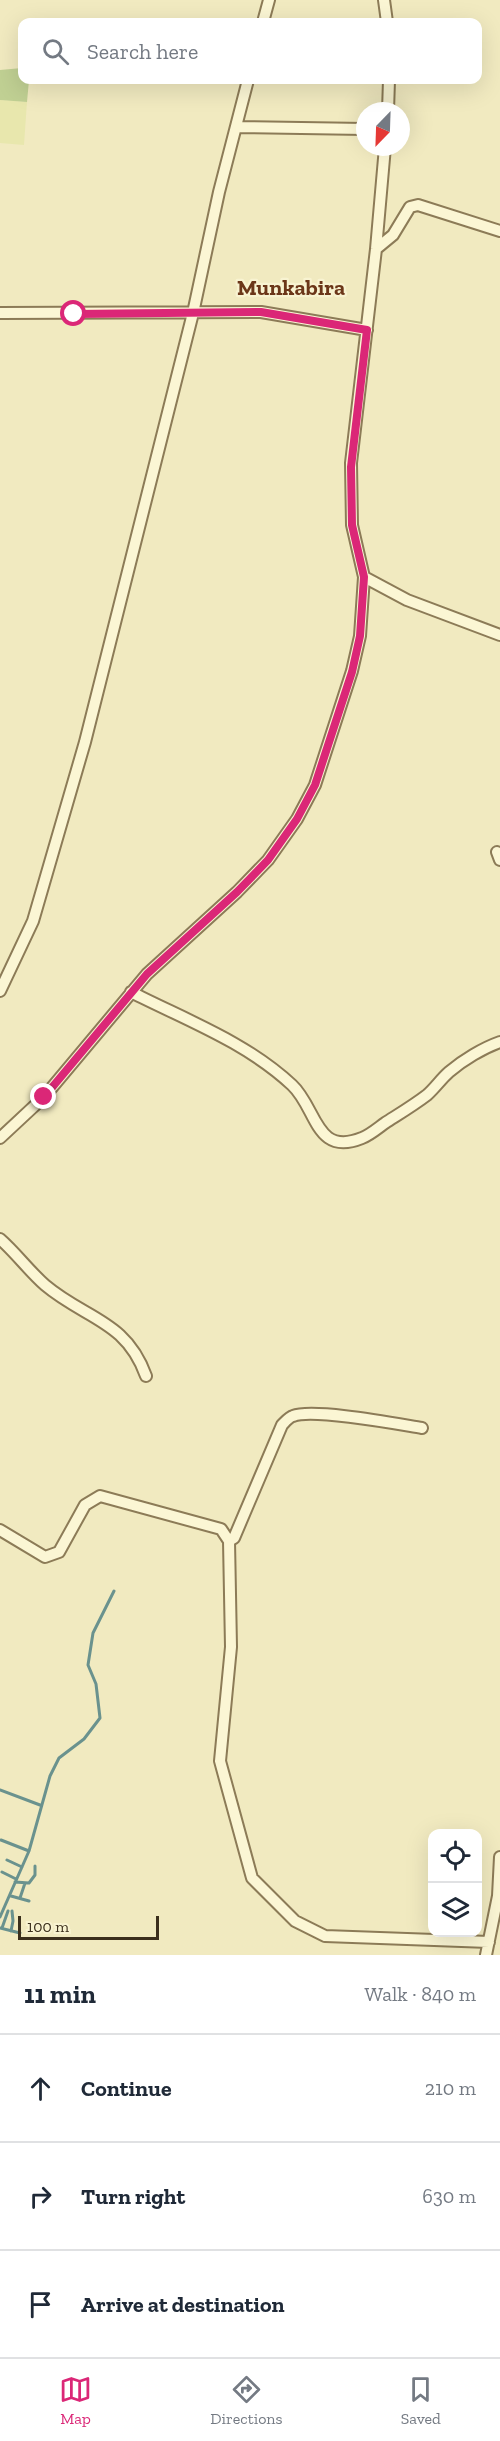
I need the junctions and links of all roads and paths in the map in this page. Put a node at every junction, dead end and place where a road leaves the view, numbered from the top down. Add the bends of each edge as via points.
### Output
1 (269, 0) edge
2 (384, 0) edge
3 (264, 18) edge
4 (386, 18) edge
5 (248, 84) edge
6 (389, 84) edge
7 (388, 102) edge
8 (236, 127) junction
9 (356, 129) edge
10 (384, 156) edge
11 (500, 231) edge
12 (376, 249) junction
13 (0, 313) edge
14 (193, 313) junction
15 (367, 330) junction
16 (364, 577) junction
17 (500, 634) edge
18 (0, 991) edge
19 (131, 992) junction
20 (500, 1042) edge
21 (0, 1138) edge
22 (0, 1239) edge
23 (146, 1376) dead end
24 (422, 1428) dead end
25 (0, 1530) edge
26 (229, 1541) junction
27 (500, 1857) edge
28 (489, 1942) junction
29 (486, 1955) edge

1 - 3 street
2 - 4 street
5 - 8 street
6 - 7 street
8 - 9 street
8 - 14 street
10 - 12 street
11 - 12 street via 418,205 410,207 393,235
12 - 15 street
13 - 14 street
14 - 15 street via 261,312
14 - 18 street via 85,742 33,921
15 - 16 street via 350,496
16 - 17 street via 407,600
16 - 19 street via 360,636 352,672 325,757 303,809 268,860
19 - 20 street via 231,1040 273,1067 296,1088 324,1135 333,1142 364,1138 429,1094 449,1072
19 - 21 street via 44,1097
22 - 23 street via 45,1285 117,1331 140,1360
24 - 26 street via 317,1414 292,1416 282,1425 234,1538
25 - 26 street via 45,1557 59,1552 85,1505 100,1496 221,1529
26 - 28 street via 231,1647 220,1761 252,1878 295,1921 326,1936
27 - 28 street via 498,1896
28 - 29 street

